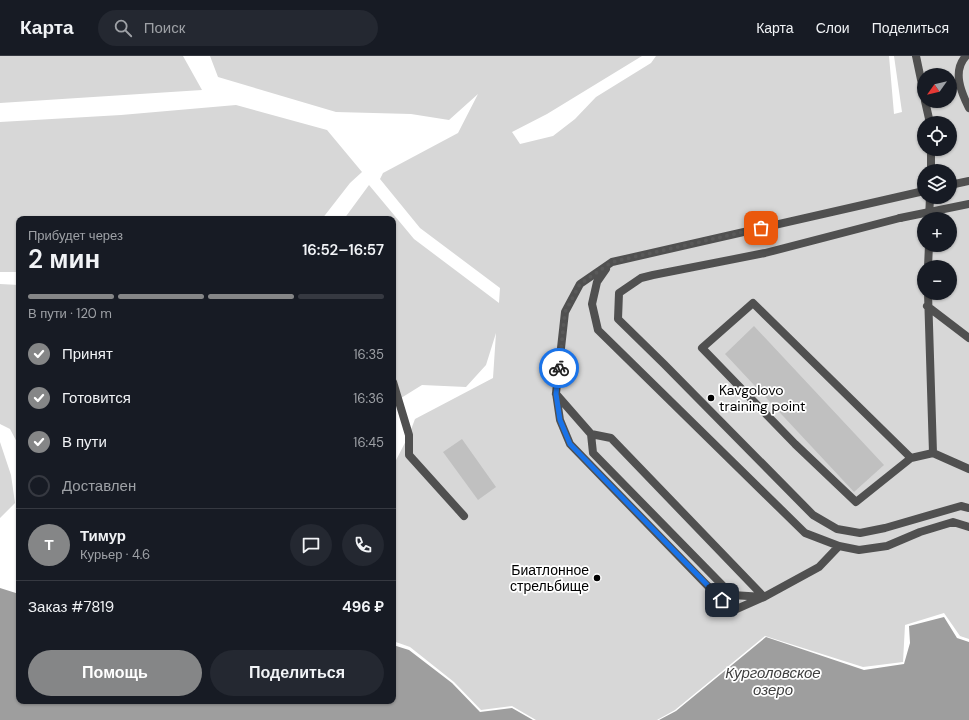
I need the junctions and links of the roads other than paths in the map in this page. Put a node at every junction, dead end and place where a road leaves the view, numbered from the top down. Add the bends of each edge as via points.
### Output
1 (916, 56) edge
2 (966, 56) edge
3 (919, 68) edge
4 (969, 108) edge
5 (969, 181) edge
6 (957, 184) edge
7 (917, 192) edge
8 (969, 204) edge
9 (612, 262) junction
10 (928, 300) edge
11 (928, 306) junction
12 (969, 338) edge
13 (396, 392) edge
14 (556, 394) junction
15 (591, 434) junction
16 (933, 453) junction
17 (911, 458) junction
18 (969, 469) edge
19 (969, 508) edge
20 (464, 516) dead end
21 (969, 527) edge
22 (839, 546) junction
23 (764, 597) junction

1 - 3 lane
2 - 4 lane via 957,77
5 - 6 lane
7 - 9 lane
8 - 19 lane, bridge via 900,218 765,253 640,278 619,294 618,319 813,515 837,529 860,533 961,506
9 - 14 lane via 580,284 565,312
9 - 22 lane via 597,282 592,304 598,330 805,533
10 - 11 lane
11 - 12 lane
11 - 16 lane
13 - 20 lane via 409,435 409,455
14 - 15 lane
14 - 23 lane via 560,420 570,444 732,611
15 - 23 lane via 611,438
15 - 23 lane via 593,454 732,595
16 - 17 lane
16 - 18 lane
17 - 17 lane via 856,502 795,444 702,348 753,303
21 - 22 lane via 953,522 887,546 859,550
22 - 23 lane via 819,567

